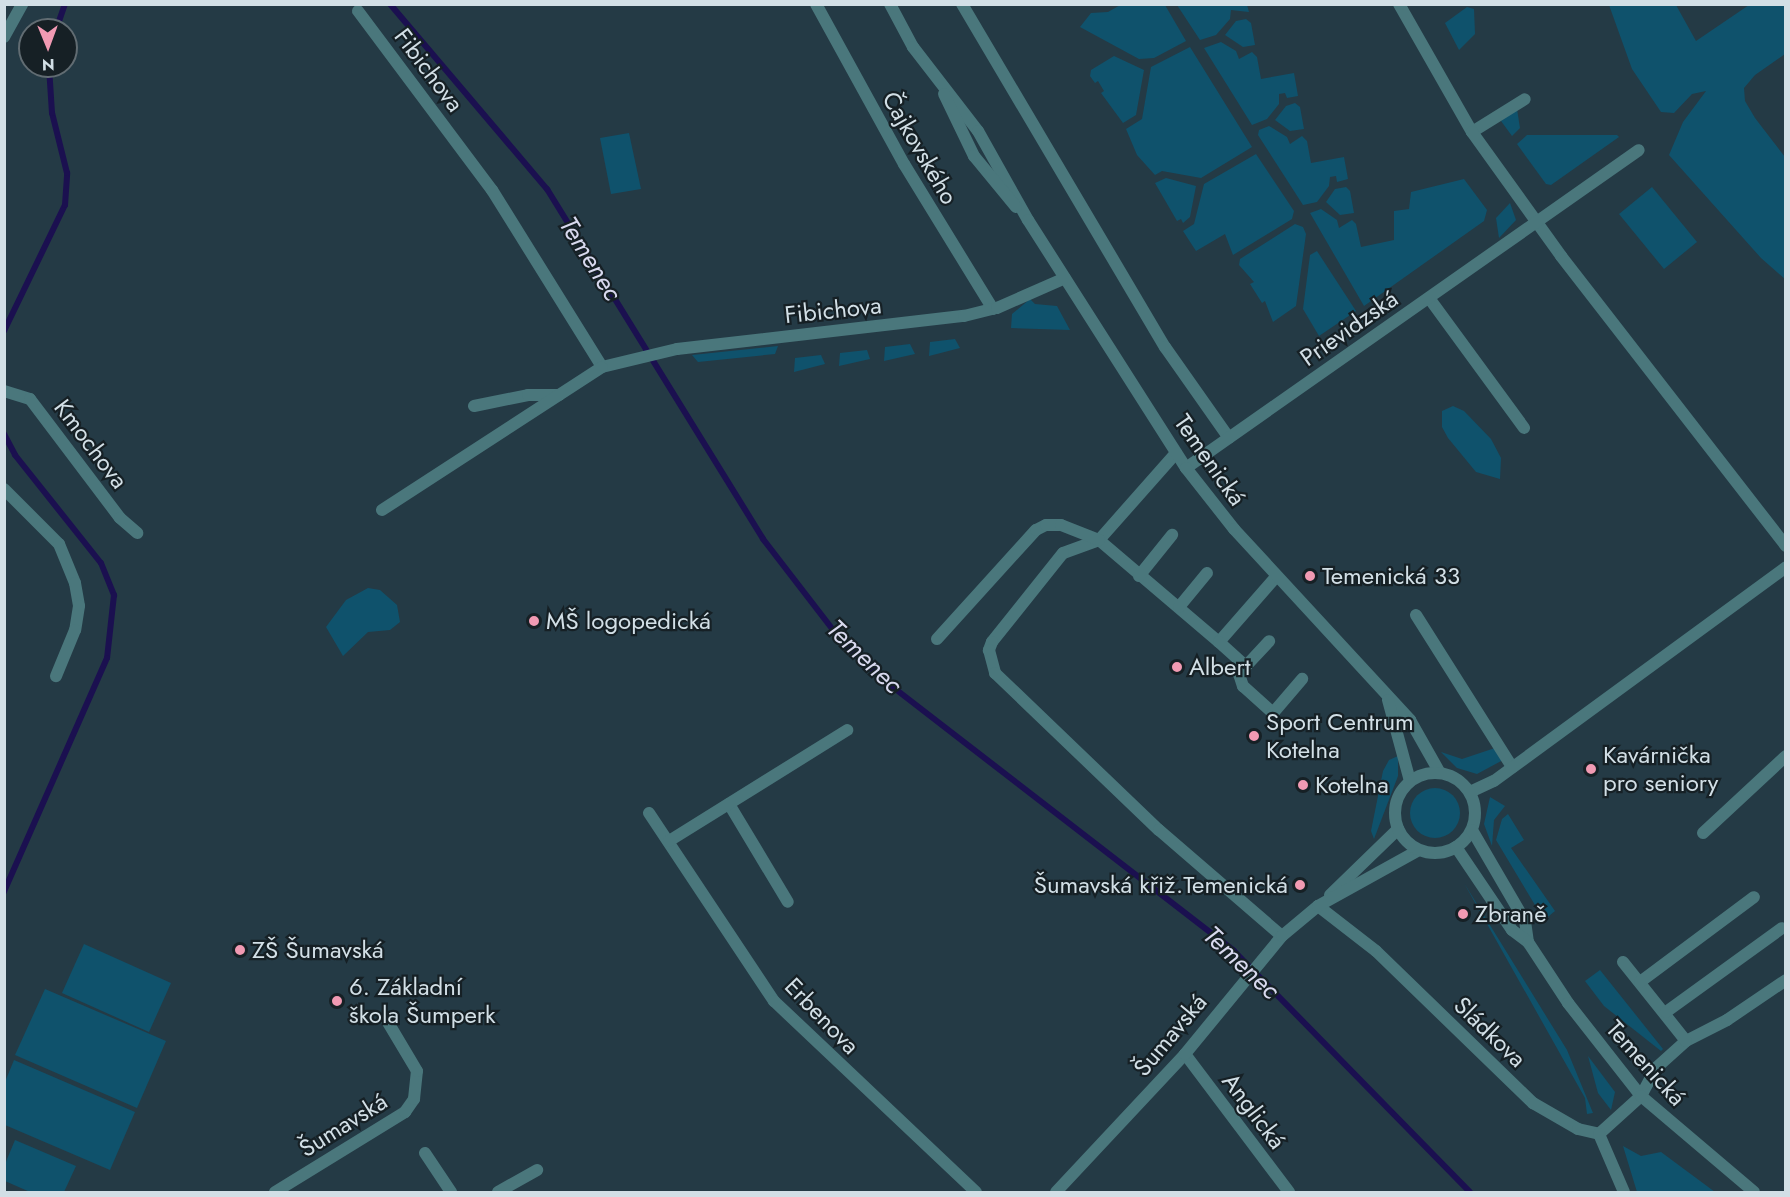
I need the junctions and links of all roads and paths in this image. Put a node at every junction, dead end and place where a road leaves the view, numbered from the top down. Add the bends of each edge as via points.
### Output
1 (22, 4) edge
2 (816, 4) edge
3 (890, 4) edge
4 (962, 4) edge
5 (1399, 4) edge
6 (358, 11) dead end
7 (4, 37) edge
8 (1524, 99) dead end
9 (1472, 132) junction
10 (1639, 150) dead end
11 (1536, 222) junction
12 (1065, 278) junction
13 (1429, 298) junction
14 (993, 309) junction
15 (602, 367) junction
16 (7, 391) edge
17 (559, 395) junction
18 (474, 406) dead end
19 (1524, 428) dead end
20 (1229, 438) junction
21 (1176, 453) junction
22 (1186, 468) junction
23 (4, 489) edge
24 (382, 510) dead end
25 (137, 533) dead end
26 (1172, 535) dead end
27 (1099, 540) junction
28 (1785, 546) edge
29 (1785, 567) edge
30 (1207, 573) dead end
31 (1139, 576) junction
32 (1276, 577) junction
33 (1179, 607) junction
34 (1416, 615) dead end
35 (937, 639) dead end
36 (1269, 641) dead end
37 (1219, 642) junction
38 (1246, 666) junction
39 (56, 676) dead end
40 (1302, 679) dead end
41 (1388, 700) junction
42 (848, 730) dead end
43 (1785, 756) edge
44 (1512, 767) junction
45 (1440, 773) junction
46 (1410, 781) junction
47 (1470, 792) junction
48 (729, 804) junction
49 (649, 813) dead end
50 (1398, 829) junction
51 (1472, 830) junction
52 (1703, 833) dead end
53 (669, 841) junction
54 (1456, 847) junction
55 (1419, 850) junction
56 (1754, 897) dead end
57 (788, 902) dead end
58 (1318, 906) junction
59 (1782, 928) dead end
60 (1281, 936) junction
61 (1528, 942) junction
62 (1623, 962) dead end
63 (1785, 980) edge
64 (1640, 982) junction
65 (1666, 1012) junction
66 (386, 1019) dead end
67 (1686, 1041) junction
68 (1185, 1054) junction
69 (1641, 1096) junction
70 (1599, 1134) junction
71 (425, 1152) dead end
72 (537, 1170) dead end
73 (275, 1192) edge
74 (451, 1192) edge
75 (498, 1192) edge
76 (976, 1192) edge
77 (1056, 1192) edge
78 (1288, 1192) edge
79 (1624, 1192) edge
80 (1754, 1192) edge

1 - 7 street
2 - 14 street, Čajkovského via 904,164
3 - 12 street, Temenická via 913,47 978,131
4 - 20 street, Temenická via 1165,347
5 - 9 street
6 - 15 street, Fibichova via 492,190
8 - 9 street
9 - 11 street
10 - 11 street, Prievidzská
11 - 13 street, Prievidzská
11 - 28 street
12 - 14 street, Fibichova
12 - 21 street, Temenická
13 - 19 street
13 - 20 street, Prievidzská
14 - 15 street, Fibichova via 964,316 655,352
15 - 17 street, Fibichova
16 - 25 street, Kmochova via 30,399 120,518
17 - 18 street via 528,395
17 - 24 street, Fibichova
20 - 22 street, Prievidzská
21 - 22 street, Temenická
21 - 27 street
22 - 32 street, Temenická
23 - 39 street via 59,544 75,583 79,606 75,630
26 - 31 street
27 - 31 street
27 - 35 street via 1061,525 1036,530
27 - 60 street via 1063,553 992,642 989,650 995,673 1159,830
29 - 44 street
30 - 33 street
31 - 33 street
32 - 37 street
32 - 41 street, Temenická
33 - 37 street
34 - 44 street
36 - 38 street
37 - 38 street
38 - 40 street via 1239,681 1273,713
41 - 45 street, Temenická via 1410,720
41 - 46 street, Temenická
42 - 48 street
43 - 52 street
44 - 47 street
45 - 46 street
45 - 47 street via 1457,779
46 - 50 street via 1396,803
47 - 51 street via 1476,811
48 - 53 street
48 - 57 street
49 - 53 street, Erbenova
50 - 55 street
50 - 58 street, Šumavská
51 - 54 street
51 - 61 street, Temenická via 1525,921
53 - 76 street, Erbenova via 774,1001
54 - 55 street via 1434,853
54 - 61 street, Temenická via 1512,930
55 - 58 street, Šumavská
56 - 64 street
58 - 60 street, Šumavská
58 - 70 street, Sládkova via 1376,951 1533,1103 1578,1129
59 - 65 street
60 - 68 street, Šumavská
61 - 69 street, Temenická via 1568,1003
62 - 64 street
63 - 67 street via 1727,1020
64 - 65 street
65 - 67 street
66 - 73 street, Šumavská via 417,1071 414,1099 405,1112
67 - 69 street via 1656,1068
68 - 77 street, Šumavská
68 - 78 street, Anglická
69 - 70 street
69 - 80 street, Temenická
70 - 79 street
71 - 74 street
72 - 75 street

